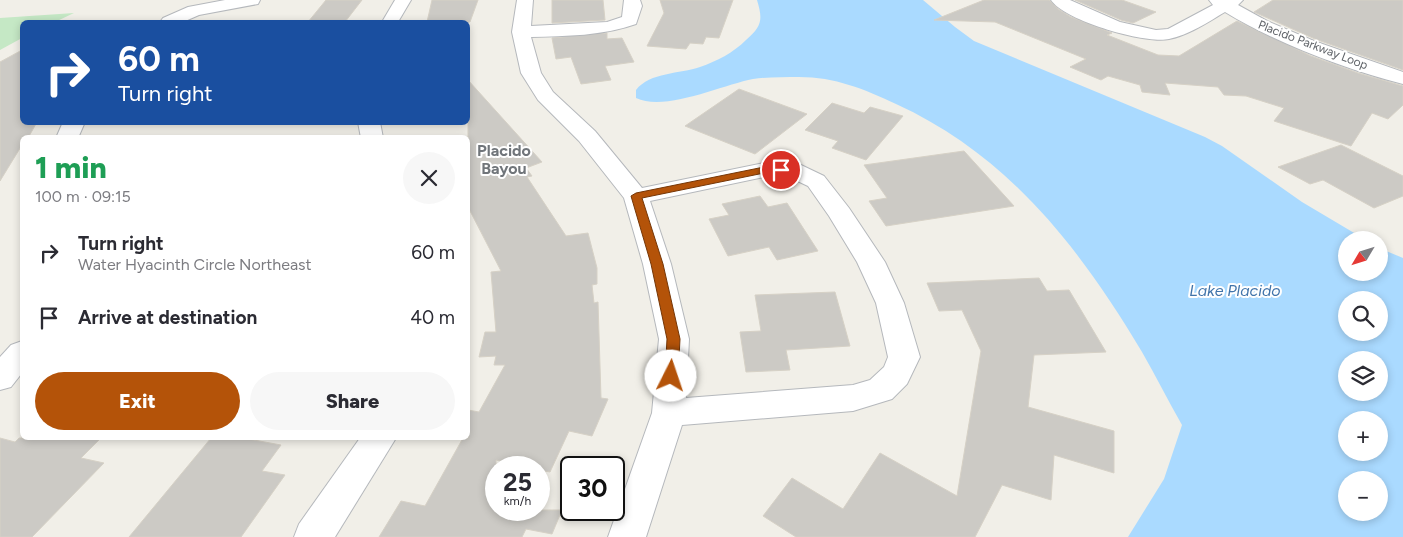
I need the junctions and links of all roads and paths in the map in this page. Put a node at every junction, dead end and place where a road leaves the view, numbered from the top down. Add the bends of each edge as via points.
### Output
1 (252, 0) edge
2 (404, 0) edge
3 (525, 0) edge
4 (632, 0) edge
5 (1059, 0) edge
6 (1226, 2) edge
7 (174, 20) edge
8 (391, 20) edge
9 (521, 32) junction
10 (1403, 62) edge
11 (1403, 78) edge
12 (636, 196) junction
13 (20, 355) edge
14 (0, 378) edge
15 (669, 413) junction
16 (378, 440) edge
17 (313, 537) edge
18 (627, 537) edge

1 - 7 street via 194,11
2 - 8 street
3 - 9 street
4 - 9 street via 630,20 610,27
5 - 6 street via 1076,10 1128,29 1163,35 1173,33
6 - 10 street, Placido Parkway Loop
6 - 11 street, Placido Parkway Loop via 1238,14 1264,27
9 - 12 street via 531,73 545,96 588,136
12 - 15 street via 657,264 674,339
12 - 15 street via 769,169 793,170 816,181 871,262 890,303 904,357 896,375 880,390 853,398
13 - 14 street
15 - 18 street
16 - 17 street

